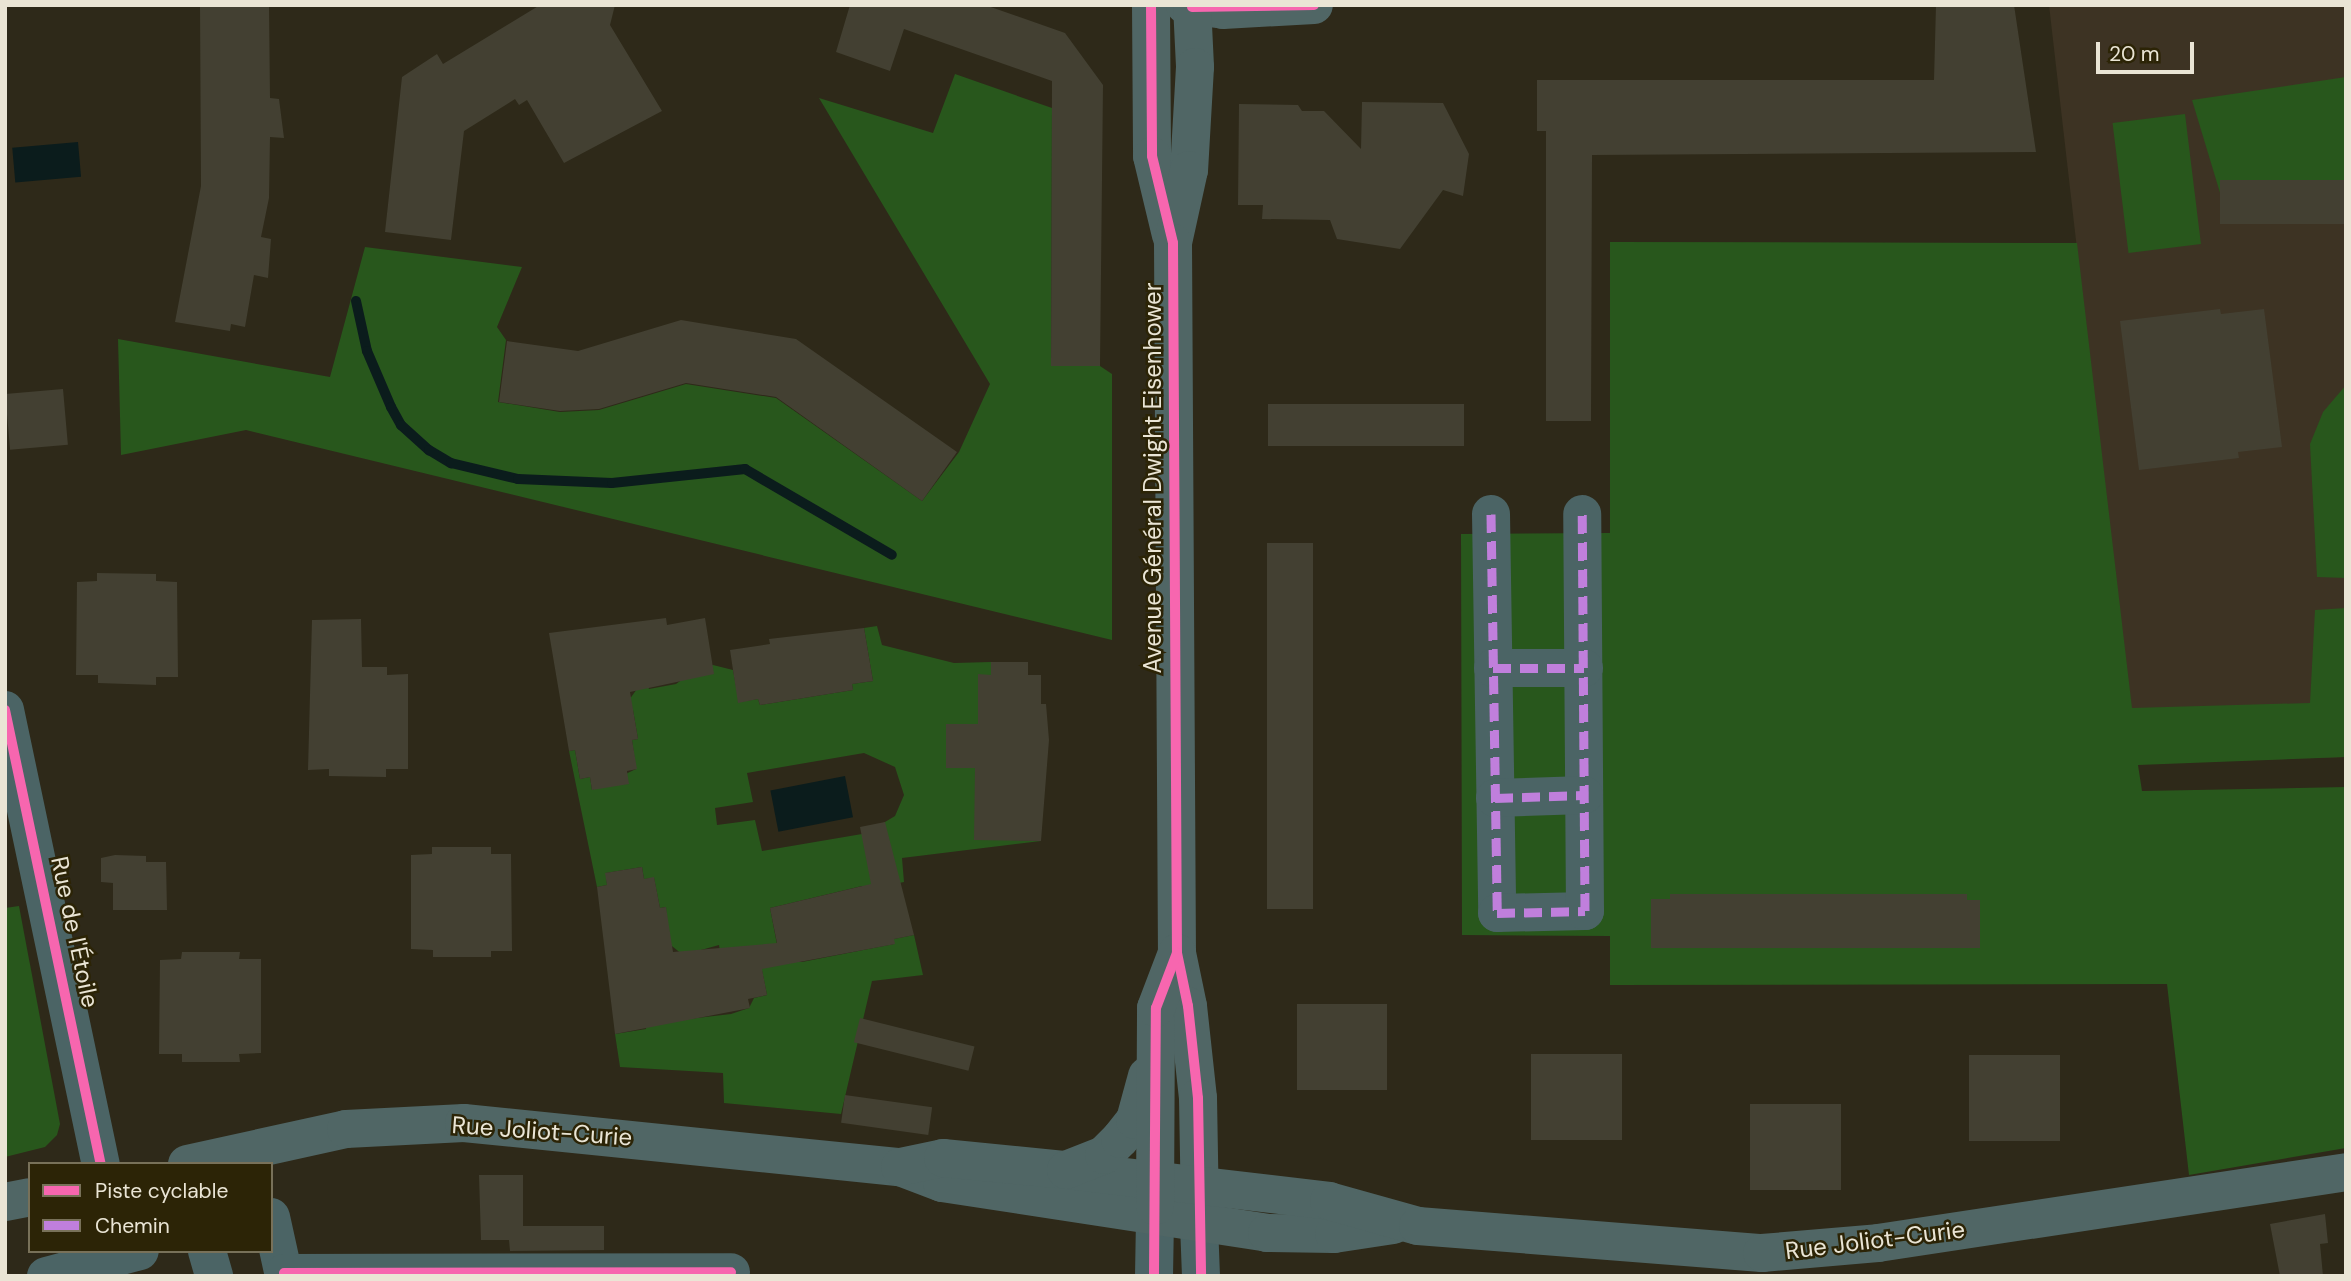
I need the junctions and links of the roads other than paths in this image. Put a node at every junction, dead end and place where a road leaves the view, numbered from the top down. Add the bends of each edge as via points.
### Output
1 (1151, 5) edge
2 (1314, 5) edge
3 (1190, 6) edge
4 (1307, 6) edge
5 (1173, 243) junction
6 (1491, 514) dead end
7 (1582, 514) dead end
8 (1493, 668) junction
9 (1584, 668) junction
10 (5, 710) edge
11 (1584, 795) junction
12 (1495, 798) junction
13 (1177, 953) junction
14 (1156, 1047) junction
15 (259, 1156) edge
16 (101, 1162) edge
17 (205, 1162) edge
18 (900, 1167) junction
19 (1066, 1170) junction
20 (2346, 1172) edge
21 (1201, 1185) junction
22 (28, 1197) edge
23 (1156, 1198) junction
24 (5, 1202) edge
25 (1199, 1224) junction
26 (1401, 1224) junction
27 (273, 1226) edge
28 (132, 1253) edge
29 (207, 1253) edge
30 (731, 1272) dead end
31 (284, 1275) edge
32 (46, 1276) edge
33 (214, 1276) edge
34 (1154, 1276) edge
35 (1201, 1276) edge

1 - 5 main road, Avenue Général Dwight Eisenhower via 1152,156
2 - 4 main road
3 - 4 main road
3 - 5 main road, Avenue Général Dwight Eisenhower via 1195,68 1189,170
5 - 13 main road, Avenue Général Dwight Eisenhower
6 - 8 street
7 - 9 street
8 - 9 street
8 - 12 street
9 - 11 street
10 - 16 street, Rue de l'Étoile
11 - 12 street
11 - 12 street via 1585,911 1497,913
13 - 14 main road, Avenue Général Dwight Eisenhower via 1156,1008
13 - 21 main road, Avenue Général Dwight Eisenhower via 1195,1072
14 - 19 main road via 1135,1120 1104,1155
14 - 23 main road, Avenue Général Dwight Eisenhower
15 - 17 main road, Rue Joliot-Curie
15 - 18 main road, Rue Joliot-Curie via 346,1129 464,1123
18 - 19 main road, Rue Joliot-Curie via 943,1158
18 - 23 main road, Rue Joliot-Curie via 942,1183
19 - 23 main road, Rue Joliot-Curie
20 - 26 main road, Rue Joliot-Curie via 1878,1243 1762,1253 1641,1247
21 - 23 main road, Rue Joliot-Curie
21 - 25 main road, Avenue Général Dwight Eisenhower
21 - 26 main road, Rue Joliot-Curie via 1329,1201
22 - 24 main road
23 - 25 main road, Rue Joliot-Curie
23 - 34 street, Avenue Général Dwight Eisenhower
25 - 26 main road, Rue Joliot-Curie via 1334,1234
25 - 35 street, Avenue Général Dwight Eisenhower
27 - 31 street
28 - 32 street
29 - 33 street
30 - 31 street

